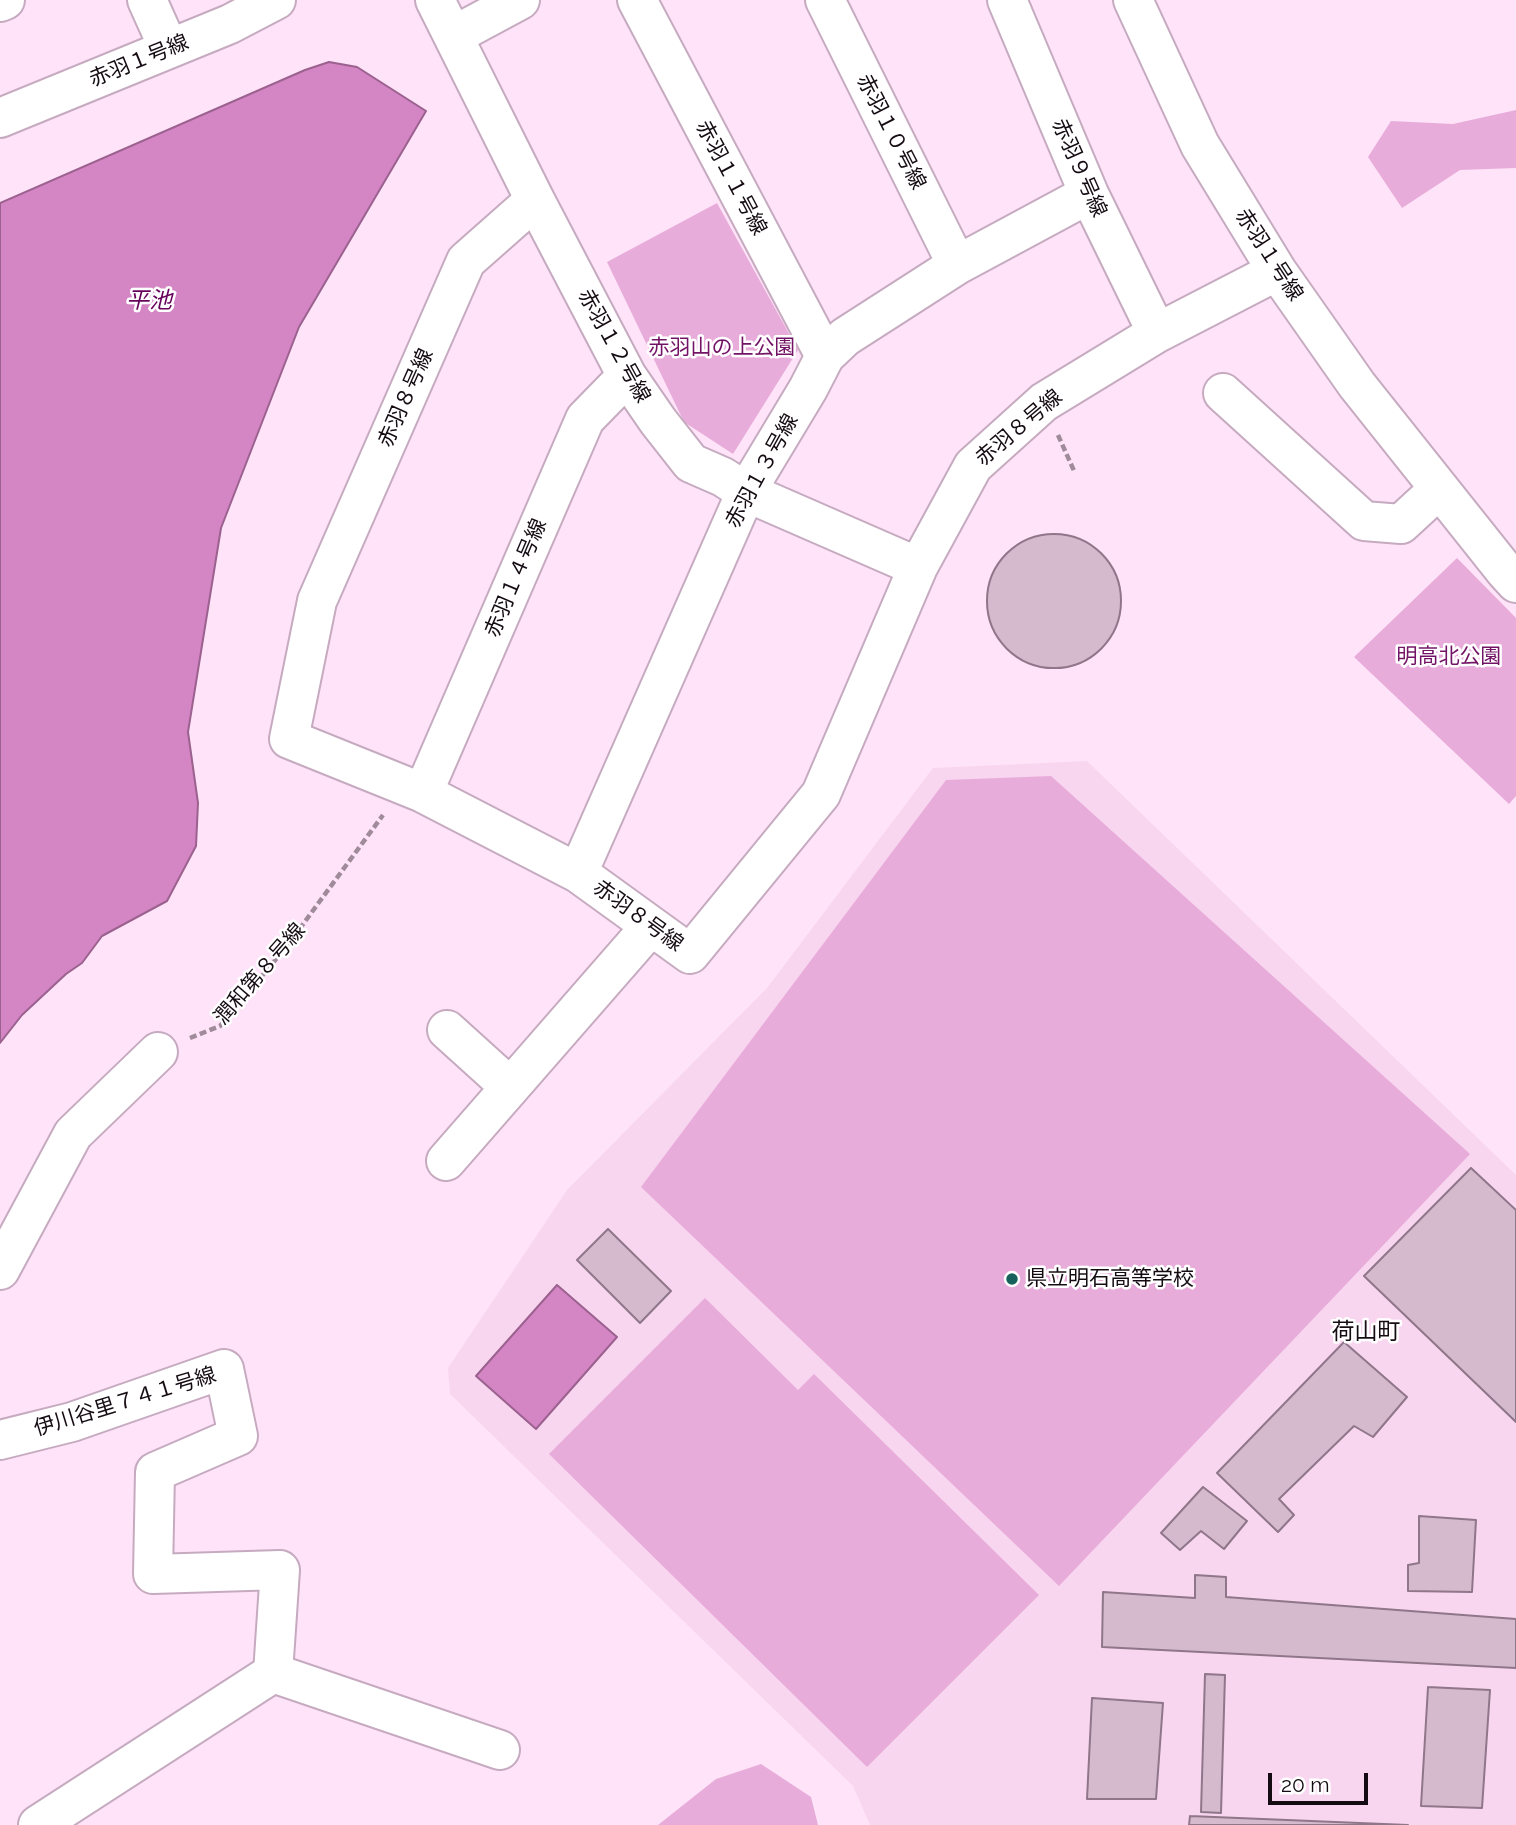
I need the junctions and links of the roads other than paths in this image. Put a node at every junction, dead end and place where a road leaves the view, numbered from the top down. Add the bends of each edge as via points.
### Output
1 (5, 0) edge
2 (147, 0) edge
3 (276, 0) edge
4 (435, 0) edge
5 (520, 0) edge
6 (637, 0) edge
7 (825, 0) edge
8 (1007, 0) edge
9 (1133, 0) edge
10 (0, 2) edge
11 (453, 36) junction
12 (169, 49) junction
13 (0, 118) edge
14 (1089, 194) junction
15 (535, 200) junction
16 (957, 265) junction
17 (1277, 271) junction
18 (1157, 333) junction
19 (825, 356) junction
20 (627, 376) junction
21 (1223, 393) dead end
22 (1439, 489) junction
23 (746, 492) junction
24 (918, 567) junction
25 (1516, 583) edge
26 (414, 790) junction
27 (578, 873) junction
28 (651, 926) junction
29 (447, 1030) dead end
30 (158, 1052) road end
31 (510, 1087) junction
32 (446, 1161) dead end
33 (0, 1270) edge
34 (0, 1440) edge
35 (273, 1673) junction
36 (500, 1750) dead end
37 (38, 1825) edge

1 - 10 street
2 - 12 street
3 - 12 street, 赤羽１号線
4 - 11 street, 赤羽１２号線
5 - 11 street
6 - 19 street, 赤羽１１号線
7 - 16 street, 赤羽１０号線
8 - 14 street, 赤羽９号線
9 - 17 street, 赤羽１号線 via 1200,145
11 - 15 street, 赤羽１２号線
12 - 13 street, 赤羽１号線
14 - 16 street, 赤羽１３号線
14 - 18 street, 赤羽９号線
15 - 20 street, 赤羽１２号線
15 - 26 street, 赤羽８号線 via 466,261 317,601 289,739
16 - 19 street, 赤羽１３号線 via 845,337
17 - 18 street, 赤羽８号線
17 - 22 street, 赤羽１号線 via 1357,385
18 - 24 street, 赤羽８号線 via 1044,401 972,466
19 - 23 street, 赤羽１３号線
20 - 23 street, 赤羽１２号線 via 691,463
20 - 26 street, 赤羽１４号線 via 585,419
21 - 22 street via 1364,521 1401,524
22 - 25 street, 赤羽１号線
23 - 24 street, 赤羽１２号線
23 - 27 street, 赤羽１３号線
24 - 28 street, 赤羽８号線 via 821,794 690,954
26 - 27 street, 赤羽８号線
27 - 28 street, 赤羽８号線
28 - 31 street
29 - 31 street
30 - 33 street via 73,1134
31 - 32 street
34 - 35 street, 伊川谷里７４１号線 via 72,1422 224,1369 238,1436 155,1472 153,1574 280,1570
35 - 36 street
35 - 37 street

